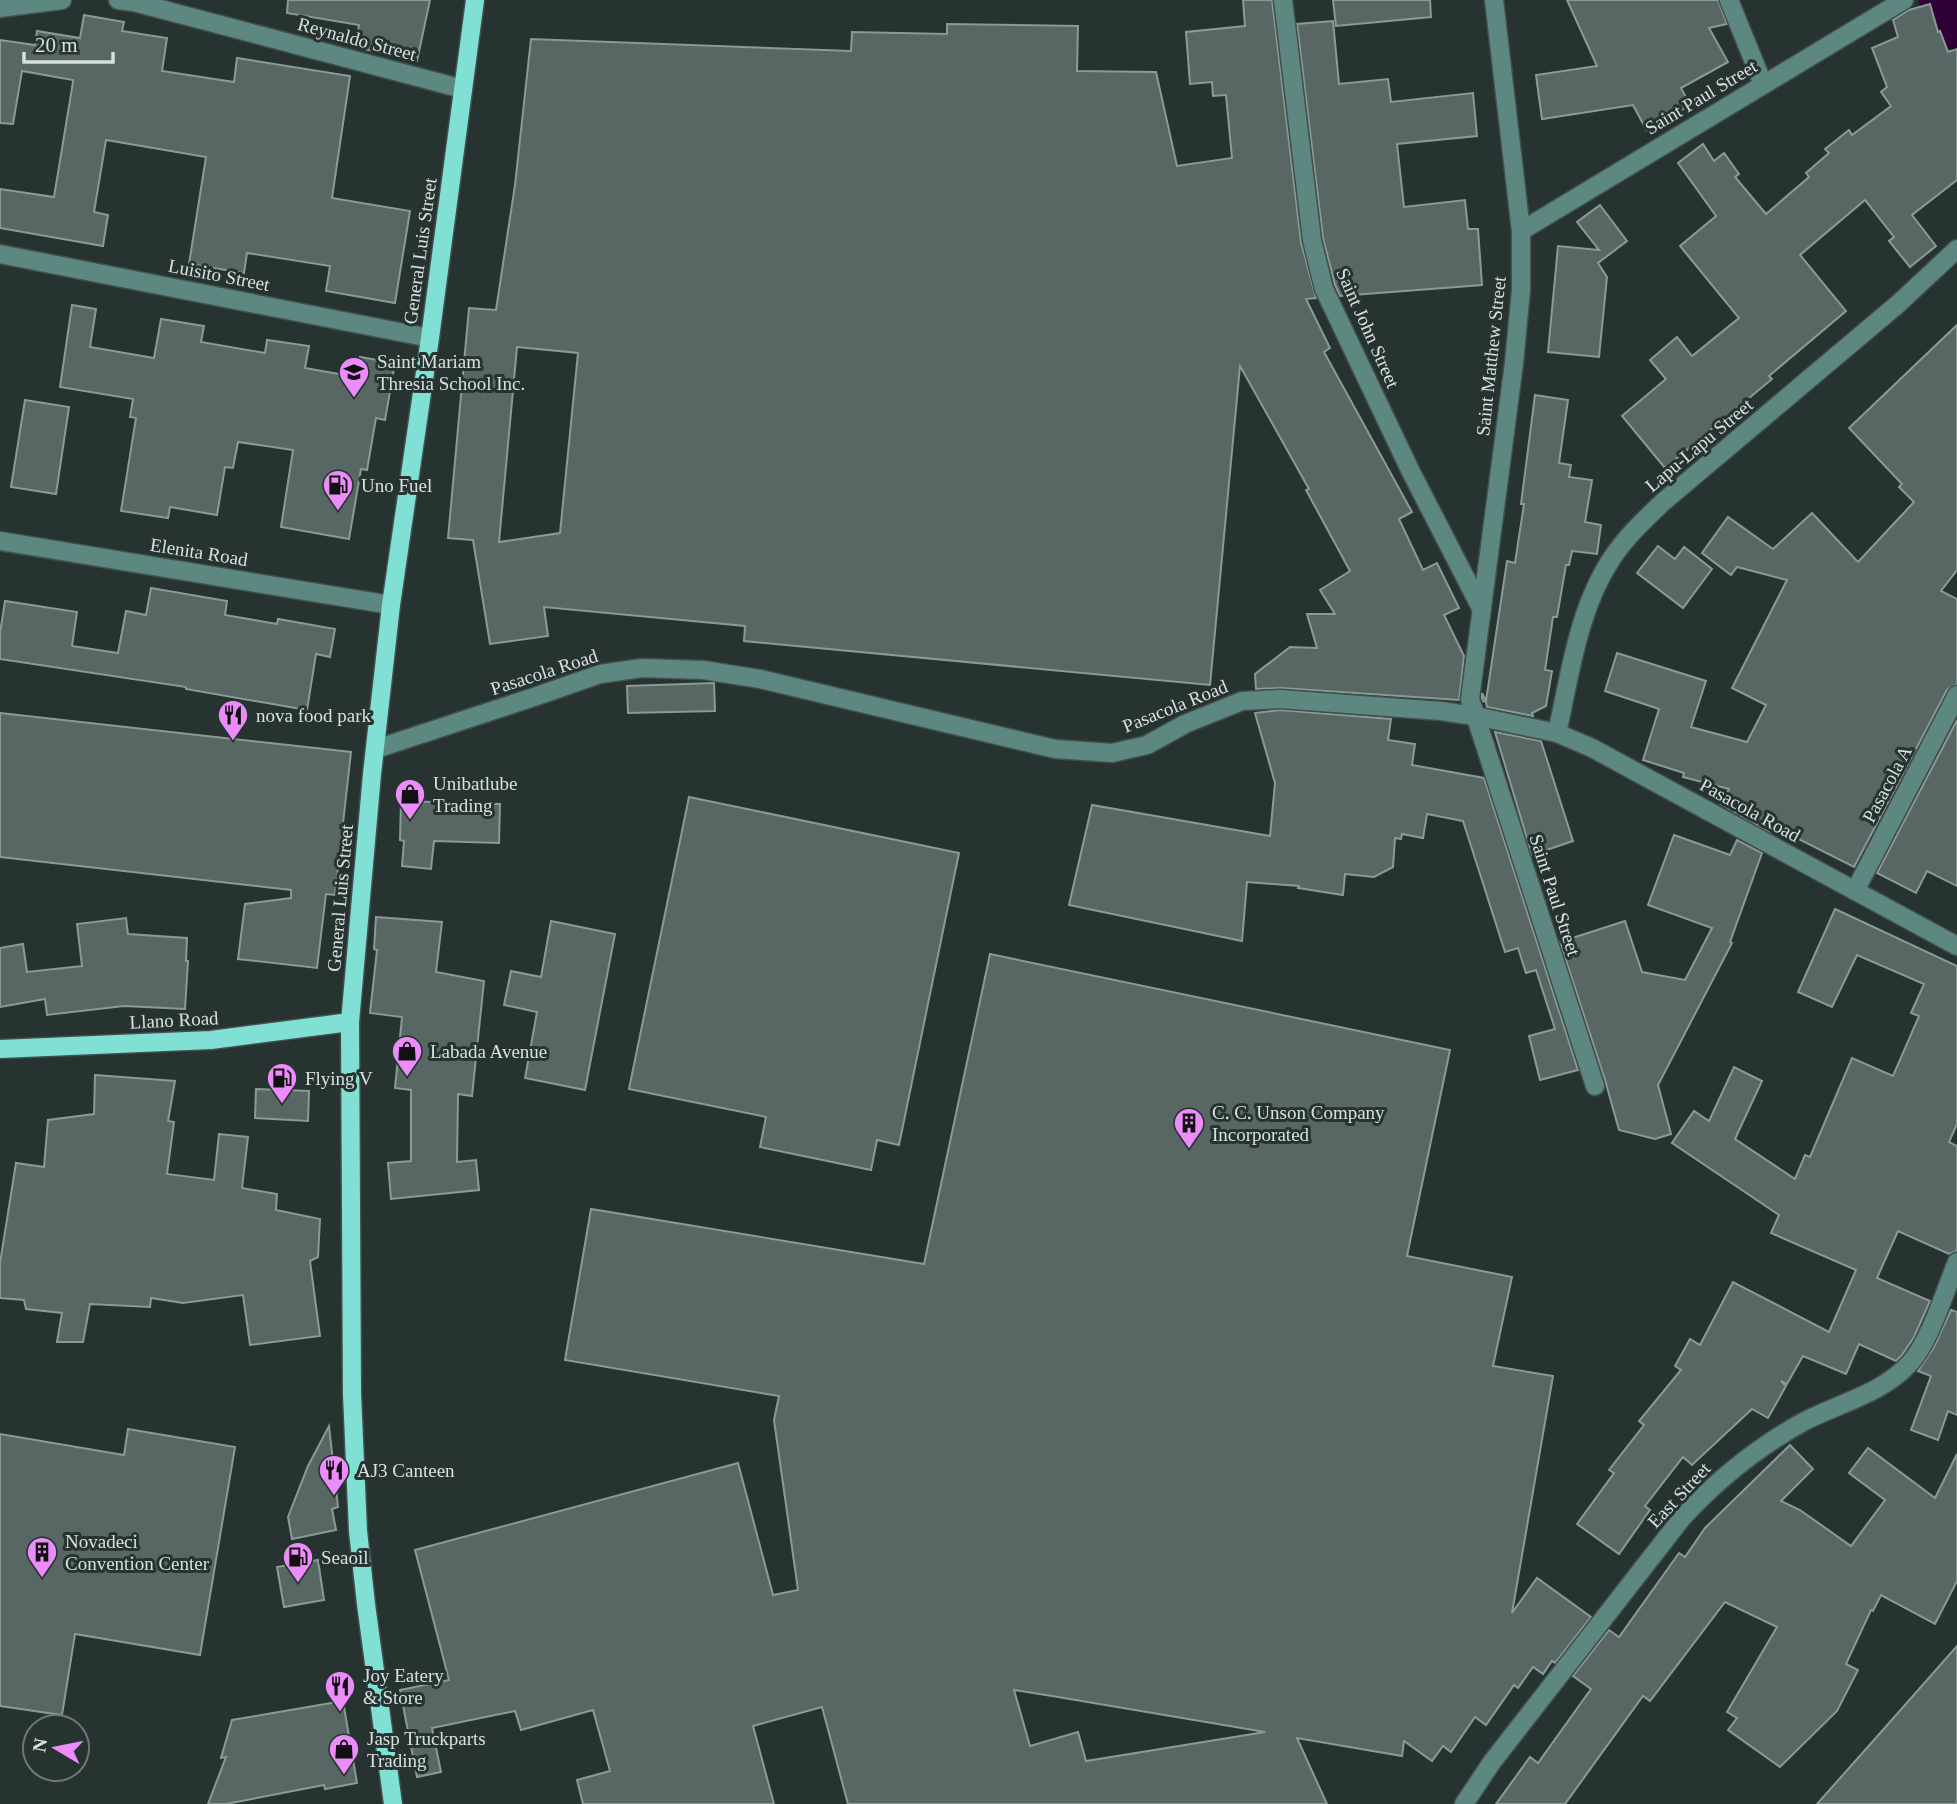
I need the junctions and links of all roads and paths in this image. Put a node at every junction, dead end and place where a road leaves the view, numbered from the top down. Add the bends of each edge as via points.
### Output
1 (62, 0) edge
2 (118, 0) edge
3 (475, 0) edge
4 (1283, 0) edge
5 (1494, 0) edge
6 (1729, 0) edge
7 (1904, 0) edge
8 (0, 8) edge
9 (1763, 84) junction
10 (463, 89) junction
11 (1521, 232) junction
12 (1957, 249) edge
13 (0, 254) edge
14 (430, 338) junction
15 (0, 541) edge
16 (391, 605) junction
17 (1481, 608) junction
18 (1957, 695) edge
19 (1475, 716) junction
20 (1557, 733) junction
21 (376, 749) junction
22 (1855, 891) junction
23 (1957, 946) edge
24 (350, 1022) junction
25 (0, 1049) edge
26 (1595, 1086) dead end
27 (1957, 1262) edge
28 (393, 1804) edge
29 (1464, 1804) edge

1 - 8 street
2 - 10 street, Reynaldo Street
3 - 10 main road, General Luis Street
4 - 17 street, Saint John Street via 1312,240 1324,289
5 - 11 street, Saint Matthew Street
6 - 9 street
7 - 9 street, Saint Paul Street
9 - 11 street, Saint Paul Street
10 - 14 main road, General Luis Street
11 - 17 street, Saint Matthew Street via 1514,363
12 - 20 street, Lapu-Lapu Street via 1633,530 1593,593 1578,637
13 - 14 street, Luisito Street
14 - 16 main road, General Luis Street
15 - 16 street, Elenita Road
16 - 21 main road, General Luis Street
17 - 19 street, Saint Matthew Street via 1470,699
18 - 22 street, Pasacola A
19 - 20 street, Pasacola Road
19 - 21 street, Pasacola Road via 1280,699 1242,701 1147,745 1112,753 1055,749 761,678 642,668 600,674
19 - 26 street, Saint Paul Street
20 - 22 street, Pasacola Road
21 - 24 main road, General Luis Street
22 - 23 street, Pasacola Road
24 - 25 main road, Llano Road via 212,1040
24 - 28 main road, General Luis Street via 352,1394 358,1531
27 - 29 street, East Street via 1912,1361 1895,1378 1768,1444 1702,1496 1492,1762

